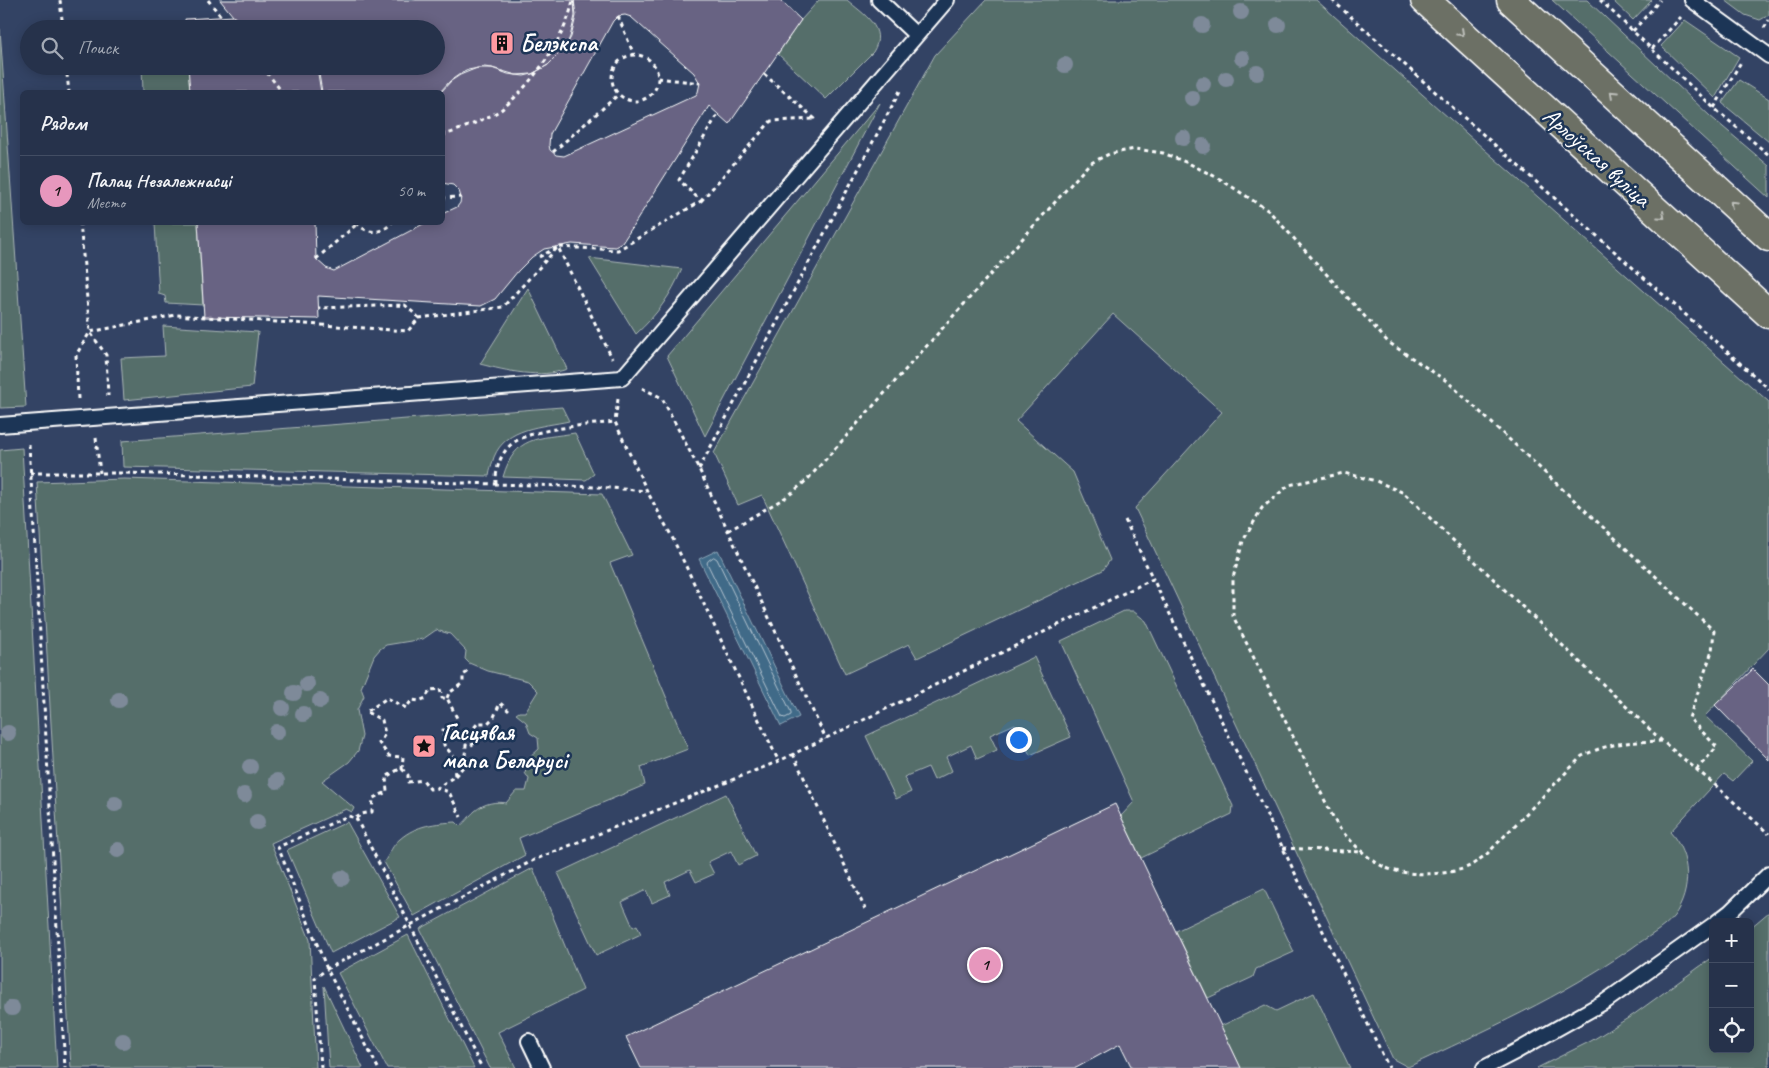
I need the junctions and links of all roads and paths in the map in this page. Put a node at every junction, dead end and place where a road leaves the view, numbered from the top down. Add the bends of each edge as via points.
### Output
1 (60, 0) edge
2 (208, 0) edge
3 (573, 0) edge
4 (879, 0) edge
5 (947, 0) edge
6 (1332, 0) edge
7 (1425, 0) edge
8 (1511, 0) edge
9 (1600, 0) edge
10 (1660, 0) edge
11 (1693, 1) edge
12 (618, 16) dead end
13 (62, 20) edge
14 (224, 20) edge
15 (1633, 31) junction
16 (916, 35) junction
17 (1652, 50) junction
18 (634, 55) junction
19 (1769, 56) edge
20 (764, 74) dead end
21 (67, 75) edge
22 (269, 75) edge
23 (658, 78) junction
24 (700, 83) dead end
25 (902, 87) dead end
26 (69, 90) edge
27 (280, 90) edge
28 (619, 94) junction
29 (821, 112) dead end
30 (718, 114) dead end
31 (815, 119) junction
32 (445, 134) edge
33 (553, 152) dead end
34 (1769, 155) edge
35 (461, 197) dead end
36 (445, 198) edge
37 (701, 201) junction
38 (80, 225) edge
39 (354, 225) edge
40 (358, 225) edge
41 (389, 225) edge
42 (1769, 236) edge
43 (558, 247) junction
44 (539, 257) dead end
45 (316, 259) dead end
46 (318, 308) dead end
47 (1769, 314) edge
48 (419, 318) junction
49 (90, 332) junction
50 (622, 378) junction
51 (1769, 390) edge
52 (108, 395) dead end
53 (78, 397) dead end
54 (662, 398) dead end
55 (0, 425) edge
56 (30, 443) dead end
57 (699, 469) junction
58 (30, 473) junction
59 (496, 484) junction
60 (647, 491) junction
61 (1125, 520) dead end
62 (728, 531) junction
63 (1153, 579) junction
64 (468, 672) dead end
65 (447, 698) junction
66 (509, 711) dead end
67 (826, 738) junction
68 (1662, 741) junction
69 (793, 754) junction
70 (778, 760) junction
71 (402, 769) junction
72 (1696, 770) junction
73 (455, 776) junction
74 (437, 788) junction
75 (461, 816) dead end
76 (356, 818) junction
77 (1769, 834) edge
78 (1283, 848) junction
79 (1362, 852) junction
80 (1769, 874) edge
81 (865, 909) dead end
82 (1722, 918) edge
83 (411, 925) junction
84 (1709, 928) edge
85 (327, 969) junction
86 (529, 1041) dead end
87 (65, 1068) edge
88 (321, 1068) edge
89 (378, 1068) edge
90 (482, 1068) edge
91 (542, 1068) edge
92 (1389, 1068) edge
93 (1484, 1068) edge

1 - 13 path
2 - 14 path
3 - 32 path via 570,16 540,70 501,110
4 - 16 lane
5 - 16 lane
6 - 51 path
7 -> 47 main road, Арлоўская вуліца
42 -> 8 main road
9 - 15 path
10 - 15 path
11 - 17 path
11 - 19 lane
12 - 18 path
15 - 17 path
16 - 50 lane
17 - 34 path
18 - 23 path via 650,60
18 - 28 path via 626,57 614,70 612,80
20 - 31 path
21 - 26 path
22 - 27 path
23 - 24 path
23 - 28 path via 652,93 646,98 632,101
25 - 57 path
28 - 33 path
29 - 31 path
30 - 37 path via 680,180
31 - 37 path via 771,121
35 - 36 path
37 - 43 path via 618,250
38 - 49 path
39 - 45 path
40 - 41 path via 376,232
43 - 44 path
43 - 48 path via 503,306
43 - 50 path
46 - 48 path via 405,305
48 - 49 path via 408,331 176,315
49 - 52 path via 106,355
49 - 53 path via 76,355
50 - 55 lane
54 - 57 path
56 - 58 path
57 - 62 path
58 - 59 path
58 - 87 path
59 - 60 path
59 - 60 path via 500,459 515,441 528,435 614,422
60 - 70 path
61 - 63 path
62 - 67 path
62 - 72 path via 788,496 808,479 1089,164 1109,154 1135,149 1163,153 1220,179 1269,211 1388,342 1448,382 1714,631 1712,651 1689,718 1716,747
63 - 67 path
63 - 78 path
64 - 65 path via 463,675 463,683
65 - 71 path via 442,698 440,689 430,690 426,698 412,700 406,708 387,698 366,712 382,720 385,734 379,744 389,756 404,757
65 - 73 path via 456,718 452,731 443,730 444,745 454,756
66 - 73 path via 500,703 488,723 478,723 470,732 476,742 466,745 464,766
67 - 69 path
68 - 72 path
68 - 79 path via 1626,742 1600,747 1582,756 1486,854 1469,866 1437,874 1407,872 1383,867
68 - 79 path via 1404,493 1376,481 1344,473 1289,485 1262,508 1243,541 1233,578 1233,616 1338,827
69 - 70 path
69 - 81 path
70 - 83 path via 534,860
71 - 74 path via 408,775 408,782 422,780 430,789
71 - 76 path via 386,777 387,792 373,798 372,812
72 - 77 path
73 - 74 path
74 - 75 path via 449,792
76 - 83 path
76 - 85 path via 348,816 278,847
78 - 79 path
78 - 92 path
80 - 82 lane
83 - 85 path
83 - 90 path
84 - 93 lane via 1606,1001
85 - 88 path via 315,978
85 - 89 path
86 - 91 lane

